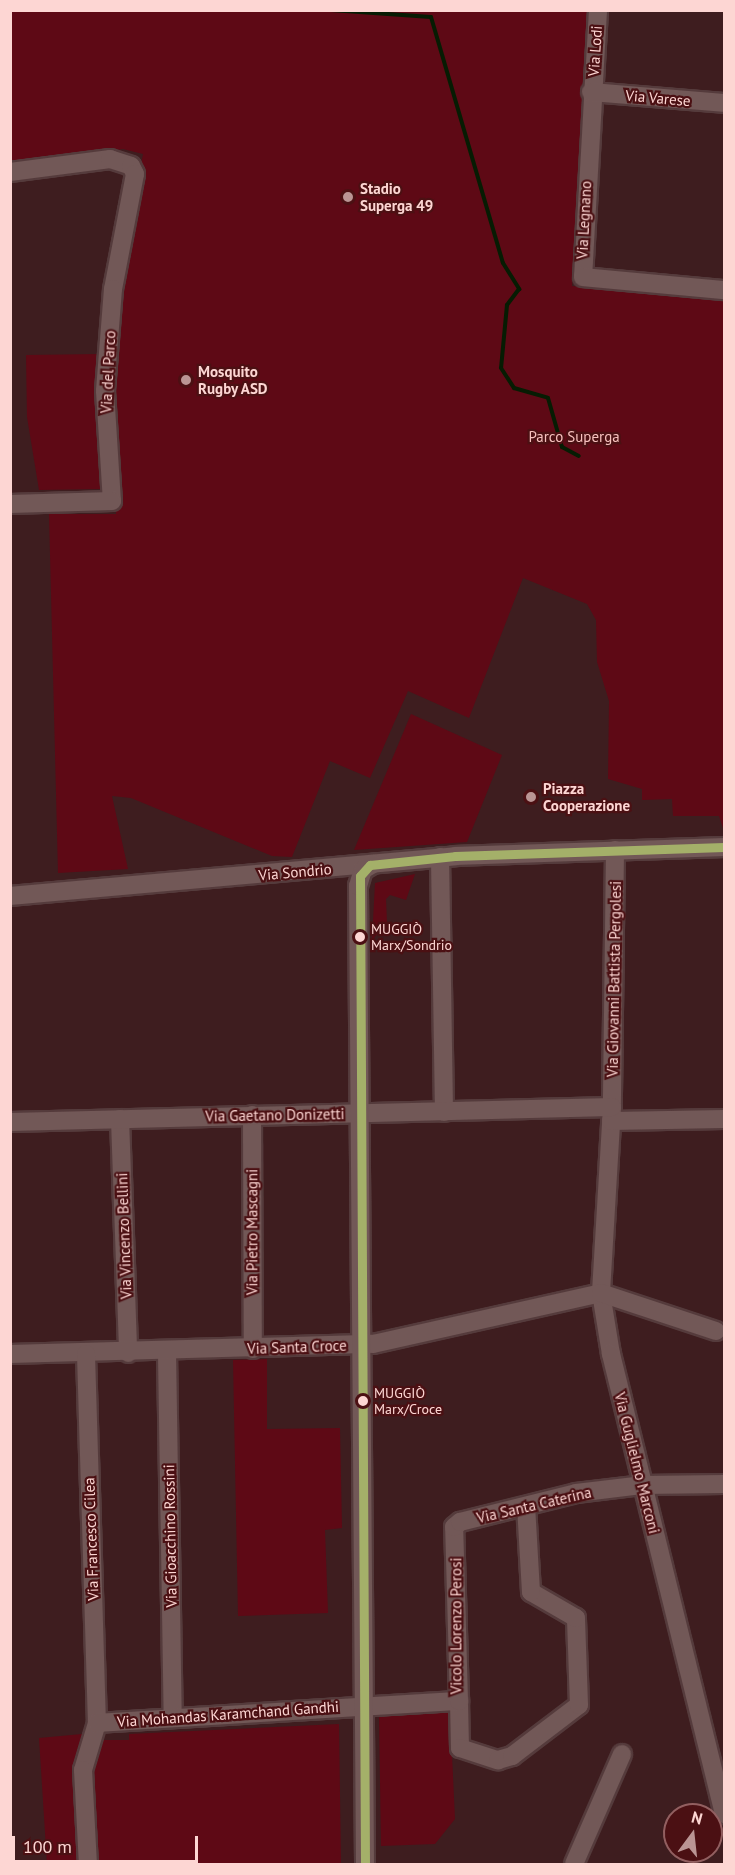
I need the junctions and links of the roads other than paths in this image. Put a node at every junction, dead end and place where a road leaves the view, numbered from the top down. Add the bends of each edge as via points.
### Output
1 (598, 10) edge
2 (591, 92) junction
3 (724, 103) edge
4 (10, 172) edge
5 (724, 290) edge
6 (10, 504) edge
7 (724, 847) edge
8 (615, 850) junction
9 (440, 857) junction
10 (374, 864) junction
11 (10, 896) edge
12 (444, 1112) junction
13 (359, 1114) junction
14 (612, 1114) junction
15 (252, 1115) junction
16 (120, 1119) junction
17 (724, 1119) edge
18 (10, 1122) edge
19 (601, 1293) junction
20 (716, 1331) dead end
21 (360, 1345) junction
22 (253, 1349) junction
23 (128, 1353) junction
24 (167, 1353) junction
25 (10, 1354) edge
26 (86, 1354) junction
27 (724, 1484) edge
28 (642, 1485) junction
29 (526, 1506) junction
30 (454, 1527) joint
31 (459, 1701) junction
32 (360, 1707) junction
33 (173, 1718) junction
34 (97, 1723) junction
35 (622, 1754) dead end
36 (724, 1814) edge
37 (88, 1864) edge
38 (365, 1864) edge
39 (574, 1864) edge

1 - 2 street, Via Lodi
2 - 3 street, Via Varese
2 - 5 street, Via Legnano via 583,277
4 - 6 street, Via del Parco via 110,159 131,166 135,174 113,289 105,392 112,501
7 - 8 street, Via Sondrio
8 - 9 street, Via Sondrio
8 - 14 street, Via Giovanni Battista Pergolesi
9 - 10 street, Via Sondrio
9 - 12 street
10 - 11 street, Via Sondrio
10 - 13 street via 363,870 358,886
12 - 13 street, Via Gaetano Donizetti
12 - 14 street, Via Gaetano Donizetti
13 - 15 street, Via Gaetano Donizetti
13 - 21 street
14 - 17 street, Via Gaetano Donizetti
14 - 19 street, Via Guglielmo Marconi
15 - 16 street, Via Gaetano Donizetti
15 - 22 street, Via Pietro Mascagni
16 - 18 street, Via Gaetano Donizetti
16 - 23 street, Via Vincenzo Bellini
19 - 20 street
19 - 21 street, Via Santa Croce
19 - 28 street, Via Guglielmo Marconi
21 - 22 street, Via Santa Croce
21 - 32 street
22 - 24 street, Via Santa Croce
23 - 24 street, Via Santa Croce
23 - 26 street, Via Santa Croce
24 - 33 street, Via Gioacchino Rossini
25 - 26 street, Via Santa Croce
26 - 34 street, Via Francesco Cilea
27 - 28 street, Via Santa Caterina
28 - 29 street, Via Santa Caterina
28 - 36 street, Via Guglielmo Marconi
29 - 30 street, Via Santa Caterina
29 - 31 street via 531,1592 568,1608 576,1618 579,1705 512,1756 498,1760 460,1748
30 - 31 street, Vicolo Lorenzo Perosi
31 - 32 street, Vicolo Lorenzo Perosi
32 - 33 street, Via Mohandas Karamchand Gandhi
32 - 38 street
33 - 34 street, Via Mohandas Karamchand Gandhi
34 - 37 street, Via Francesco Cilea via 83,1770
35 - 39 street

